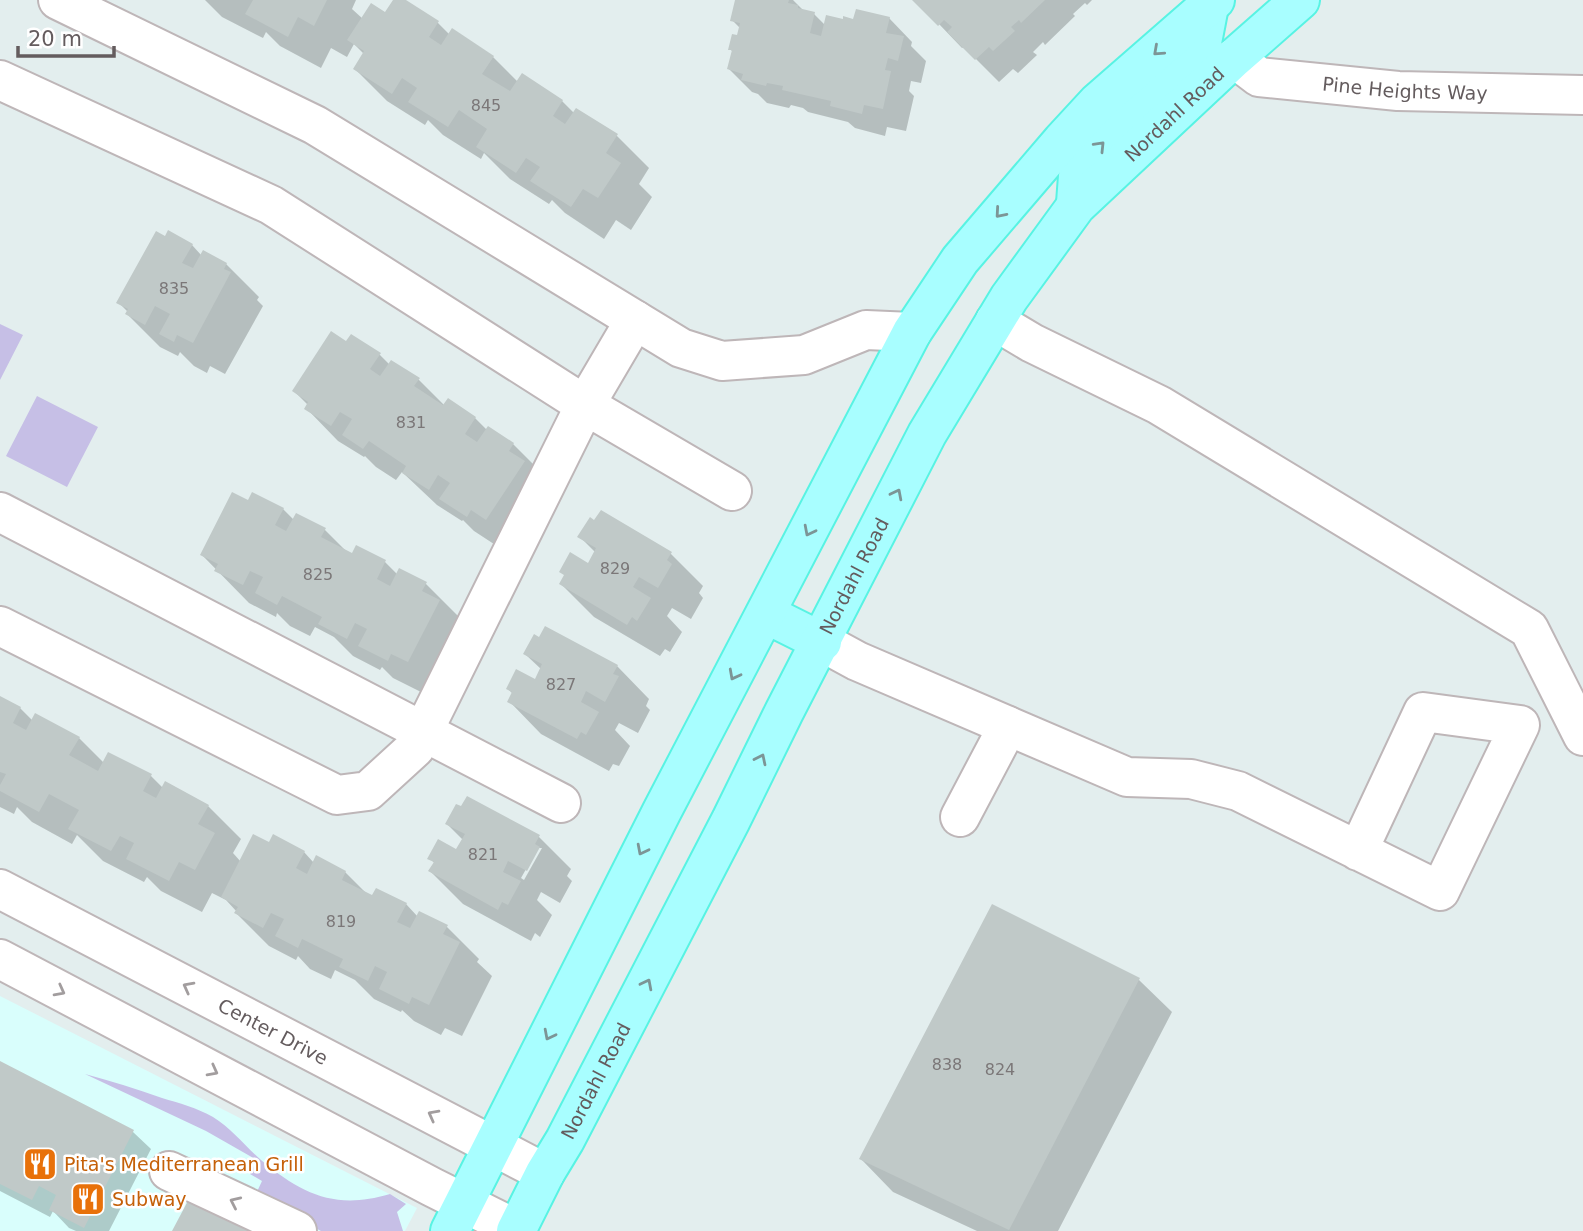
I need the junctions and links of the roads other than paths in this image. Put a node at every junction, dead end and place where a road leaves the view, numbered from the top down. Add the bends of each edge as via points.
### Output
1 (58, 0) edge
2 (1254, 0) edge
3 (1300, 0) edge
4 (1210, 2) edge
5 (1234, 58) junction
6 (0, 80) edge
7 (1583, 95) edge
8 (1076, 206) junction
9 (635, 320) junction
10 (995, 321) junction
11 (912, 332) junction
12 (585, 405) junction
13 (732, 491) dead end
14 (0, 512) edge
15 (766, 614) junction
16 (0, 626) edge
17 (822, 642) junction
18 (1008, 726) junction
19 (423, 731) junction
20 (1583, 736) edge
21 (561, 803) dead end
22 (960, 817) dead end
23 (1358, 851) junction
24 (0, 889) edge
25 (0, 959) edge
26 (494, 1146) junction
27 (169, 1171) dead end
28 (545, 1173) junction
29 (458, 1217) edge
30 (516, 1230) edge
31 (297, 1231) edge

1 - 9 street via 315,125
2 - 5 main road
3 - 5 main road, Nordahl Road
8 -> 4 main road via 1078,176 1094,151 1200,53
4 -> 11 main road via 1098,102 1062,141 960,260
5 - 7 street, Pine Heights Way via 1259,77 1398,91
5 - 8 main road, Nordahl Road
6 - 12 street via 271,205
8 - 10 main road, Nordahl Road
9 - 11 street via 681,348 722,361 804,355 866,330
9 - 12 street
17 -> 10 main road, Nordahl Road via 927,434
10 - 20 street via 1159,405 1529,629
11 -> 15 main road
12 - 13 street
12 - 19 street
14 - 19 street
15 - 17 main road
15 -> 26 main road
16 - 19 street via 337,795 368,791 415,748
17 - 18 street
28 -> 17 main road, Nordahl Road
18 - 22 street
18 - 23 street via 1127,777 1191,779 1238,791
19 - 21 street
23 - 23 street via 1440,891 1520,725 1423,712
26 -> 24 street, Center Drive
25 -> 29 street via 432,1187
26 - 28 street, Center Drive
26 - 29 main road
31 -> 27 street
28 - 30 main road, Nordahl Road
29 - 30 street

